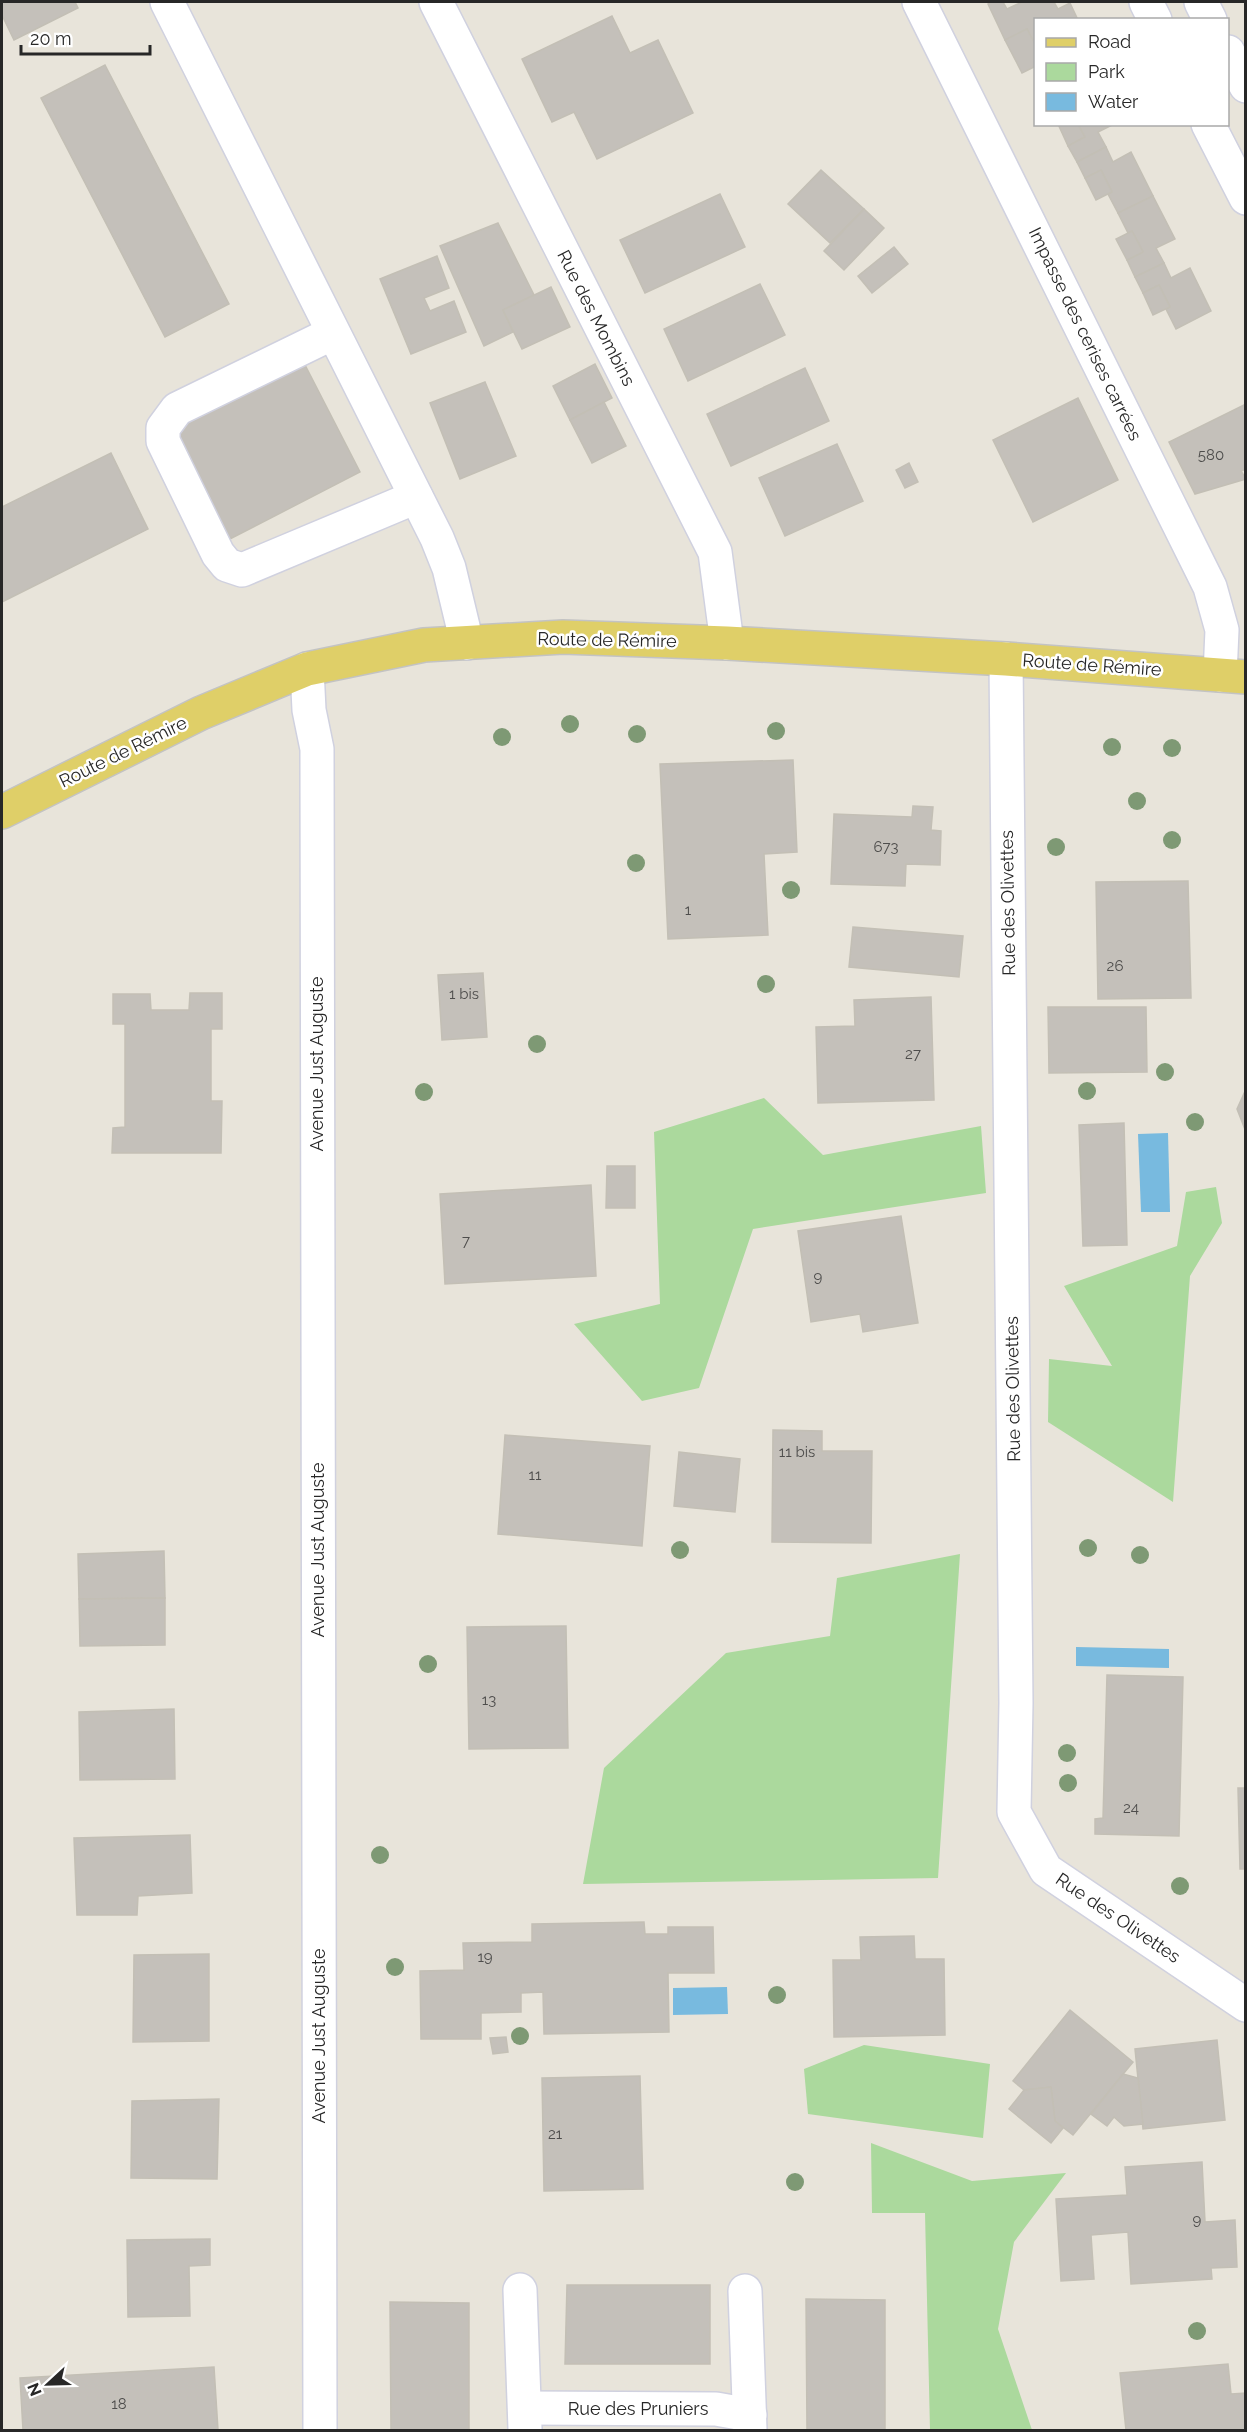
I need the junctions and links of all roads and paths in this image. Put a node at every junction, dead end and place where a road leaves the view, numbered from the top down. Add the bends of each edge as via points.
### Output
1 (167, 2) edge
2 (436, 2) edge
3 (919, 2) edge
4 (1146, 2) edge
5 (1201, 2) edge
6 (1154, 18) edge
7 (1209, 18) edge
8 (1229, 56) edge
9 (1245, 86) edge
10 (1209, 126) edge
11 (1245, 198) edge
12 (333, 333) junction
13 (416, 497) junction
14 (467, 643) junction
15 (727, 643) junction
16 (1006, 659) junction
17 (307, 669) junction
18 (1233, 676) edge
19 (6, 804) edge
20 (1245, 2005) edge
21 (520, 2290) dead end
22 (745, 2291) dead end
23 (525, 2419) edge
24 (750, 2423) edge
25 (320, 2430) edge

1 - 12 street
2 - 15 street, Rue des Mombins via 715,552
3 - 18 street, Impasse des cerises carrées via 1210,587
4 - 6 street
5 - 7 street
8 - 9 street
10 - 11 street
12 - 13 street
12 - 13 street via 177,409 163,428 163,441 218,554 227,565 242,570
13 - 14 street via 448,568
14 - 15 main road, Route de Rémire via 562,637
14 - 17 main road, Route de Rémire via 424,645
15 - 16 main road, Route de Rémire
16 - 18 main road, Route de Rémire
16 - 20 street, Rue des Olivettes via 1014,1812 1046,1870
17 - 19 main road, Route de Rémire via 201,713
17 - 25 street, Avenue Just Auguste via 316,749
21 - 23 street, Rue des Pruniers
22 - 24 street, Rue des Pruniers
23 - 24 street, Rue des Pruniers via 716,2409

